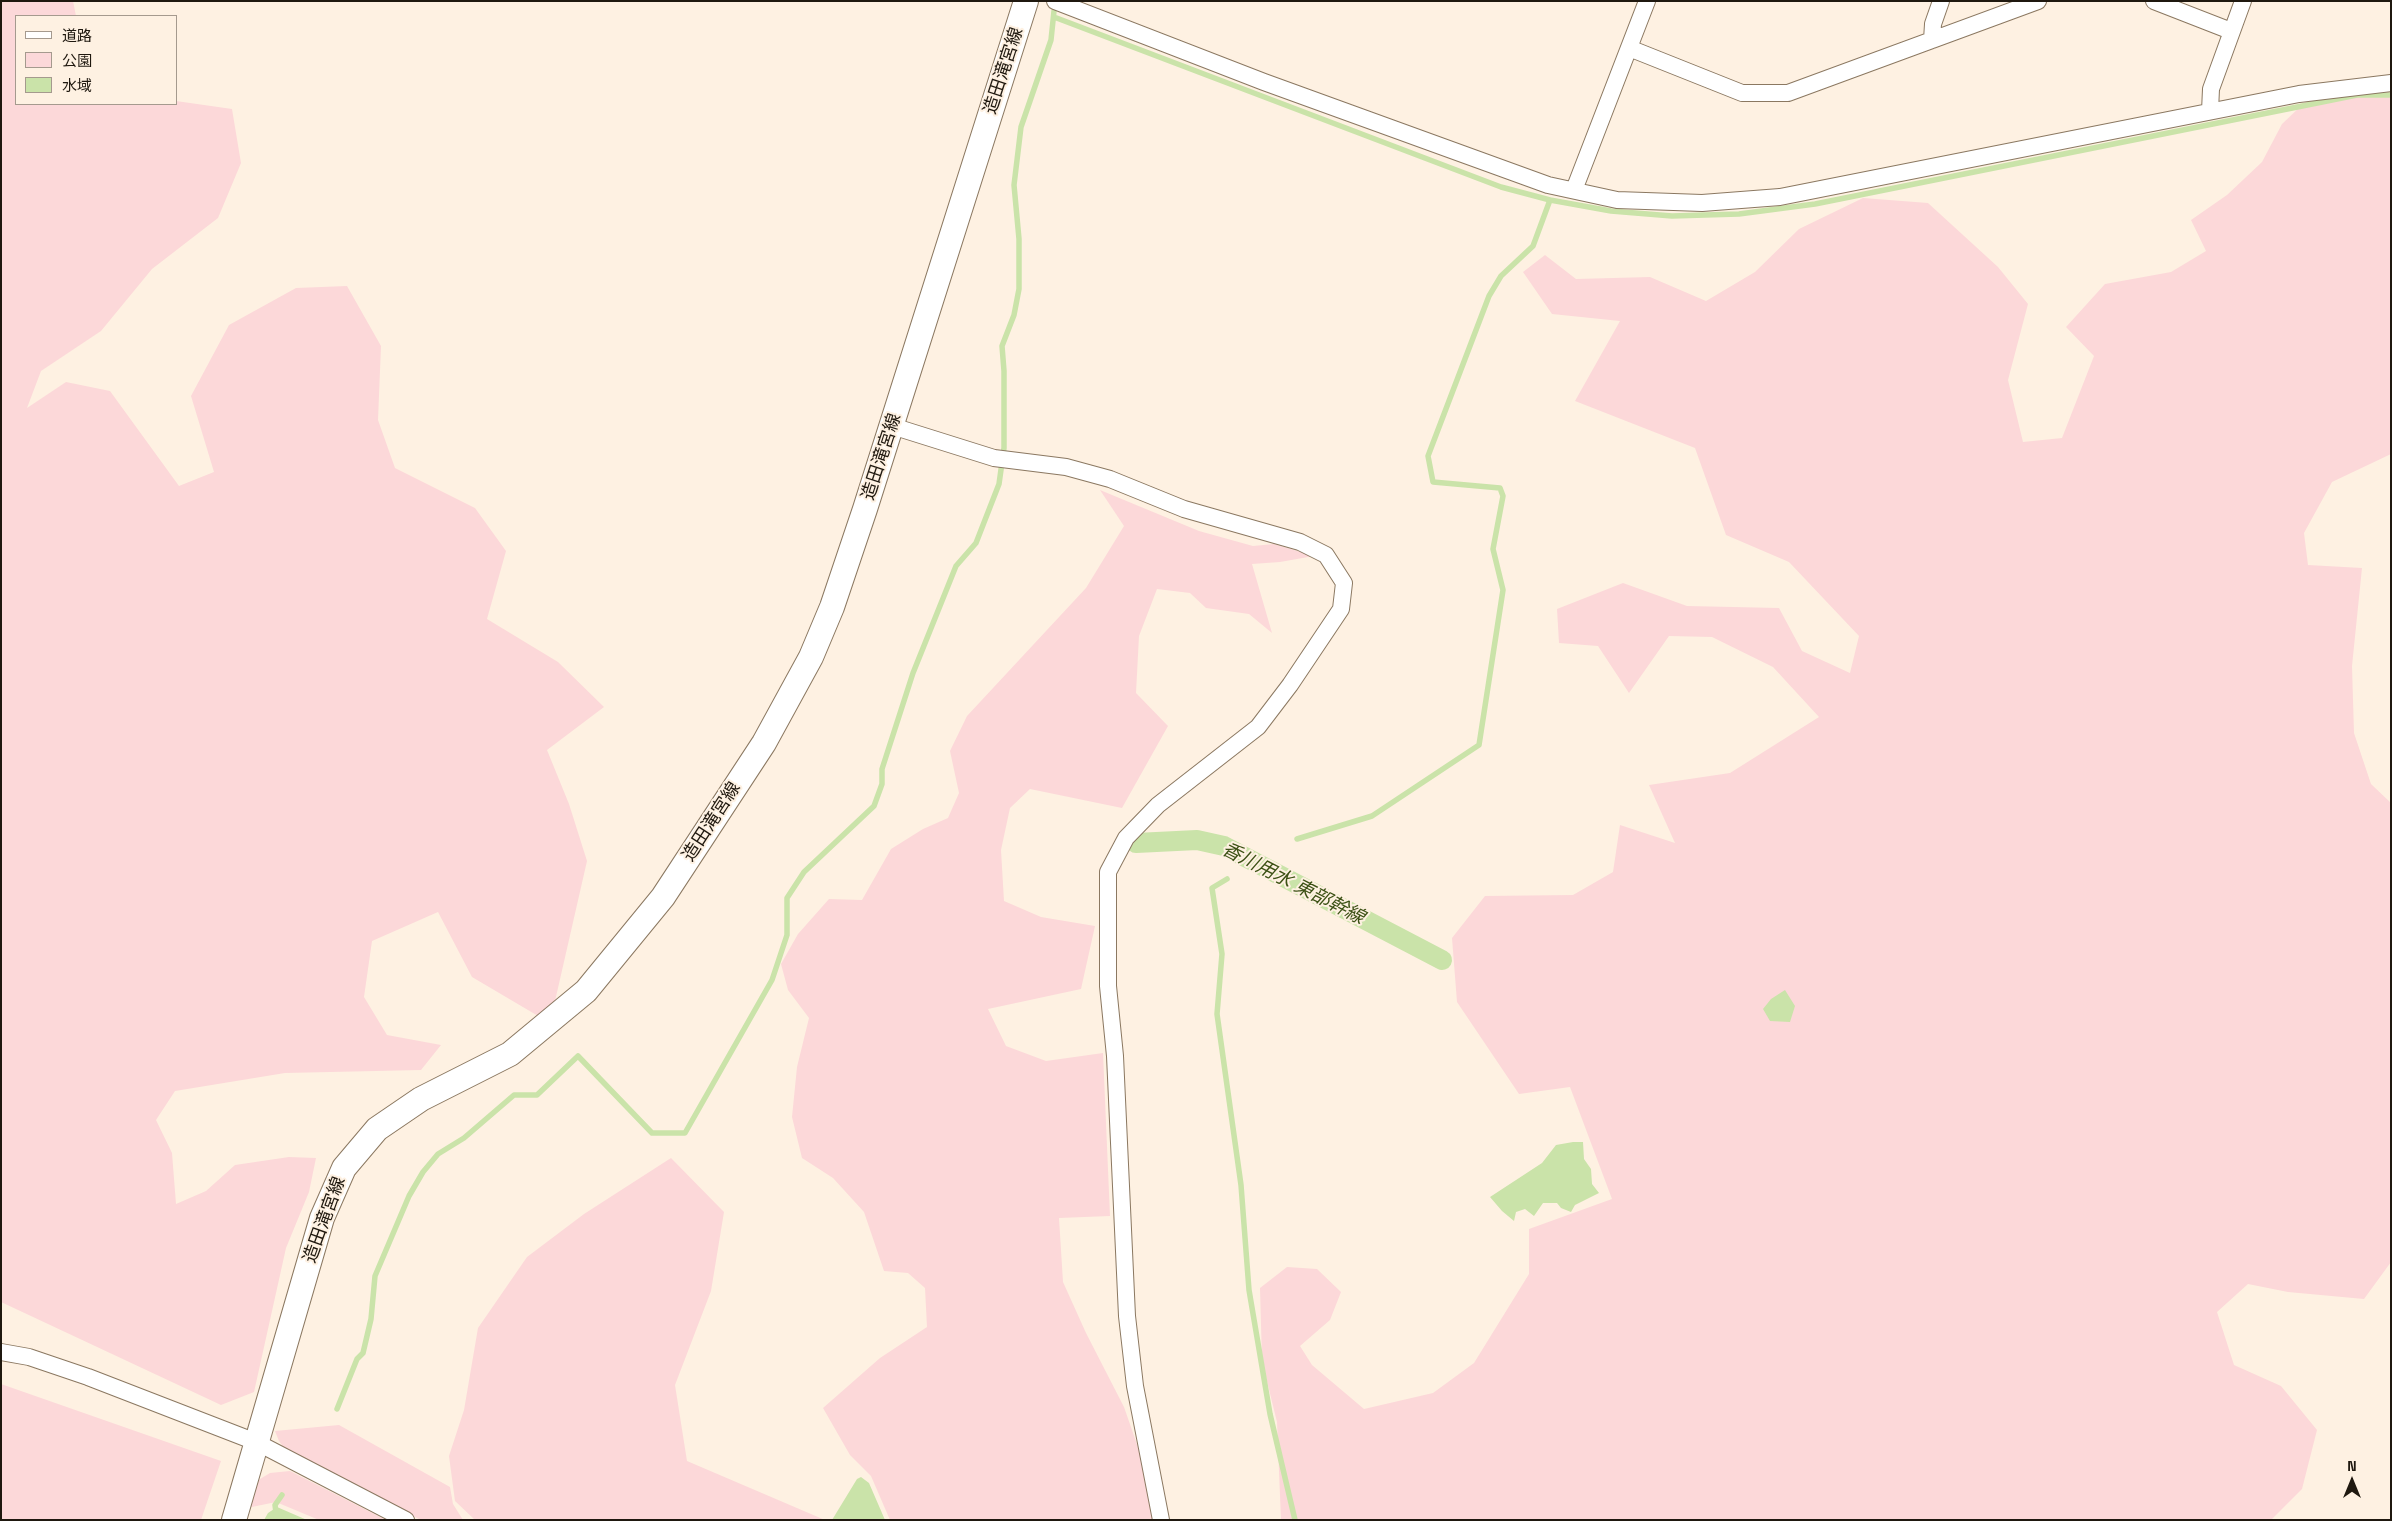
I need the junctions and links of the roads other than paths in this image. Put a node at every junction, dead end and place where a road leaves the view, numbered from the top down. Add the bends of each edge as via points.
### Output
1 (1026, 1) edge
2 (1055, 1) edge
3 (1647, 1) edge
4 (1941, 1) edge
5 (2038, 1) edge
6 (2154, 1) edge
7 (2243, 1) edge
8 (2231, 31) junction
9 (1932, 40) junction
10 (1629, 48) junction
11 (2391, 83) edge
12 (2210, 111) junction
13 (1574, 190) junction
14 (892, 426) junction
15 (1, 1352) edge
16 (256, 1442) junction
17 (234, 1520) edge
18 (406, 1520) edge
19 (1162, 1520) edge

1 - 14 main road, 造田滝宮線
2 - 13 street via 1273,86 1548,185
3 - 10 street
4 - 9 street via 1933,24
5 - 9 street
6 - 8 street
7 - 8 street
8 - 12 street via 2211,89
9 - 10 street via 1788,92 1742,92
10 - 13 street
11 - 12 street via 2299,94
12 - 13 street via 1780,197 1702,203 1617,200
14 - 16 main road, 造田滝宮線 via 832,607 811,657 764,743 663,897 586,991 550,1023 510,1054 421,1099 377,1129 344,1168 322,1218
14 - 19 street via 1003,460 1066,467 1110,479 1184,509 1300,542 1326,555 1344,583 1342,610 1258,727 1158,805 1126,838 1108,872 1108,986 1115,1056 1127,1316 1135,1386
15 - 16 street via 29,1357 88,1377
16 - 17 main road, 造田滝宮線
16 - 18 street

